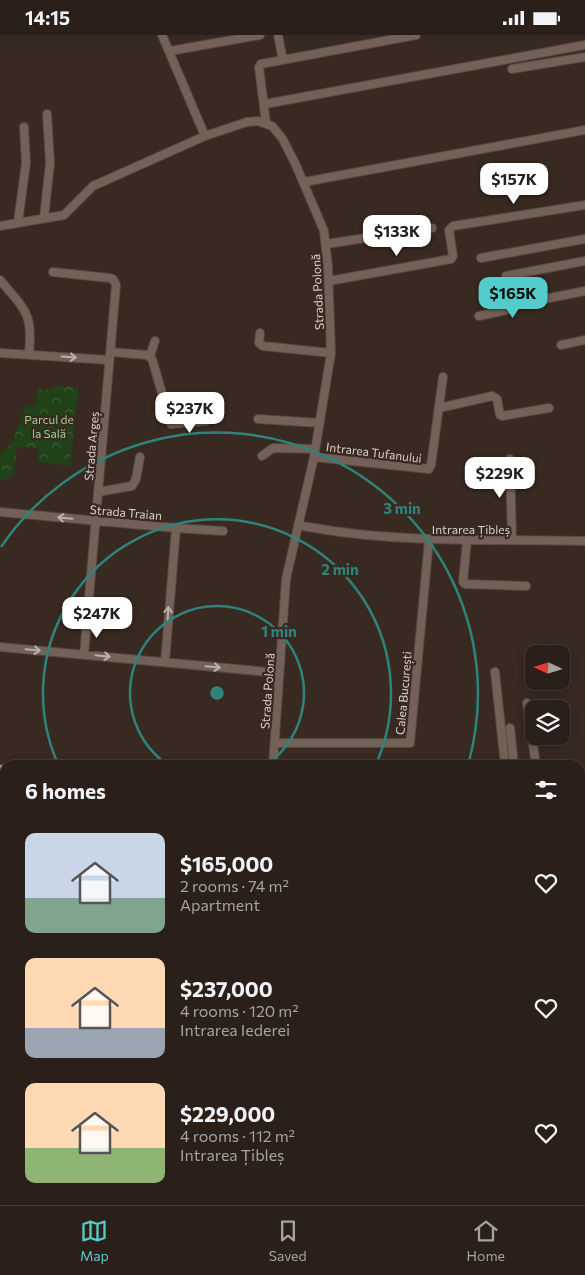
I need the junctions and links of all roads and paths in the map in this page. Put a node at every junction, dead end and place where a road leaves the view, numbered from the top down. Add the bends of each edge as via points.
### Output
1 (162, 35) edge
2 (260, 35) edge
3 (278, 35) edge
4 (416, 35) edge
5 (388, 38) edge
6 (373, 39) edge
7 (585, 45) edge
8 (170, 51) junction
9 (585, 57) edge
10 (283, 60) junction
11 (512, 69) dead end
12 (266, 104) junction
13 (47, 114) dead end
14 (266, 123) junction
15 (24, 127) dead end
16 (585, 130) edge
17 (205, 136) junction
18 (304, 182) junction
19 (585, 205) edge
20 (44, 218) junction
21 (18, 222) junction
22 (0, 226) edge
23 (432, 228) dead end
24 (585, 239) edge
25 (326, 244) junction
26 (481, 258) dead end
27 (585, 261) edge
28 (53, 272) dead end
29 (506, 275) dead end
30 (0, 280) edge
31 (329, 281) junction
32 (585, 291) edge
33 (479, 316) dead end
34 (260, 333) dead end
35 (585, 340) edge
36 (155, 341) dead end
37 (561, 345) dead end
38 (0, 353) edge
39 (331, 353) junction
40 (29, 355) junction
41 (110, 356) junction
42 (150, 356) junction
43 (443, 377) dead end
44 (439, 408) junction
45 (549, 408) dead end
46 (258, 419) dead end
47 (206, 421) dead end
48 (320, 423) junction
49 (314, 453) junction
50 (262, 456) dead end
51 (140, 457) dead end
52 (510, 459) dead end
53 (98, 492) junction
54 (0, 512) edge
55 (96, 521) junction
56 (298, 525) junction
57 (176, 528) junction
58 (223, 531) dead end
59 (467, 540) junction
60 (512, 540) junction
61 (430, 541) junction
62 (585, 541) edge
63 (526, 585) dead end
64 (0, 647) edge
65 (84, 655) junction
66 (165, 663) junction
67 (494, 672) dead end
68 (279, 673) junction
69 (510, 728) dead end
70 (275, 743) junction
71 (533, 745) edge
72 (273, 760) edge
73 (504, 760) edge
74 (513, 760) edge
75 (535, 760) edge

1 - 8 street
2 - 8 street
3 - 10 street
4 - 5 street
5 - 6 street
6 - 10 street
7 - 12 street
8 - 17 street
9 - 11 street
10 - 12 street via 260,65
12 - 14 street
13 - 20 street via 50,163
14 - 17 street via 258,121 236,125
14 - 18 street, Strada Polonă via 282,138
15 - 21 street via 26,163
16 - 18 street
17 - 20 street via 93,186 69,212
18 - 25 street, Strada Polonă via 321,220
19 - 31 street via 453,226 450,230 451,259
20 - 21 street
21 - 22 street
23 - 25 street
24 - 26 street
25 - 31 street, Strada Polonă
27 - 29 street
28 - 41 street, Strada Argeș via 105,277 115,281
30 - 40 street via 29,317
31 - 39 street, Strada Polonă
32 - 33 street
34 - 39 street via 259,343 263,346
35 - 37 street
36 - 42 street
38 - 40 street
39 - 48 street, Strada Polonă
40 -> 41 street
41 - 42 street
41 - 53 street, Strada Argeș
42 - 47 street via 171,424
43 - 44 street
44 - 45 street via 492,396 497,399 502,416
44 - 49 street, Intrarea Tufanului via 429,469
46 - 48 street
48 - 49 street, Strada Polonă
49 - 50 street via 273,448
49 - 56 street, Strada Polonă
51 - 53 street via 132,486
52 - 60 street
53 - 55 street, Strada Argeș
55 -> 54 street, Strada Traian
55 - 57 street, Strada Traian
55 - 65 street, Strada Argeș
56 - 61 street, Intrarea Țibleș
56 - 68 street, Strada Polonă via 286,579
57 - 58 street
66 -> 57 street, Strada Traian
59 - 60 street, Intrarea Țibleș
59 - 61 street, Intrarea Țibleș
59 - 63 street via 465,584
60 - 62 street, Intrarea Țibleș
61 - 70 street, Calea București via 410,743
64 -> 65 street
65 -> 66 street
66 -> 68 street
67 - 73 street
68 - 70 street, Strada Polonă
69 - 74 street
70 - 72 street, Strada Polonă
71 - 75 street

